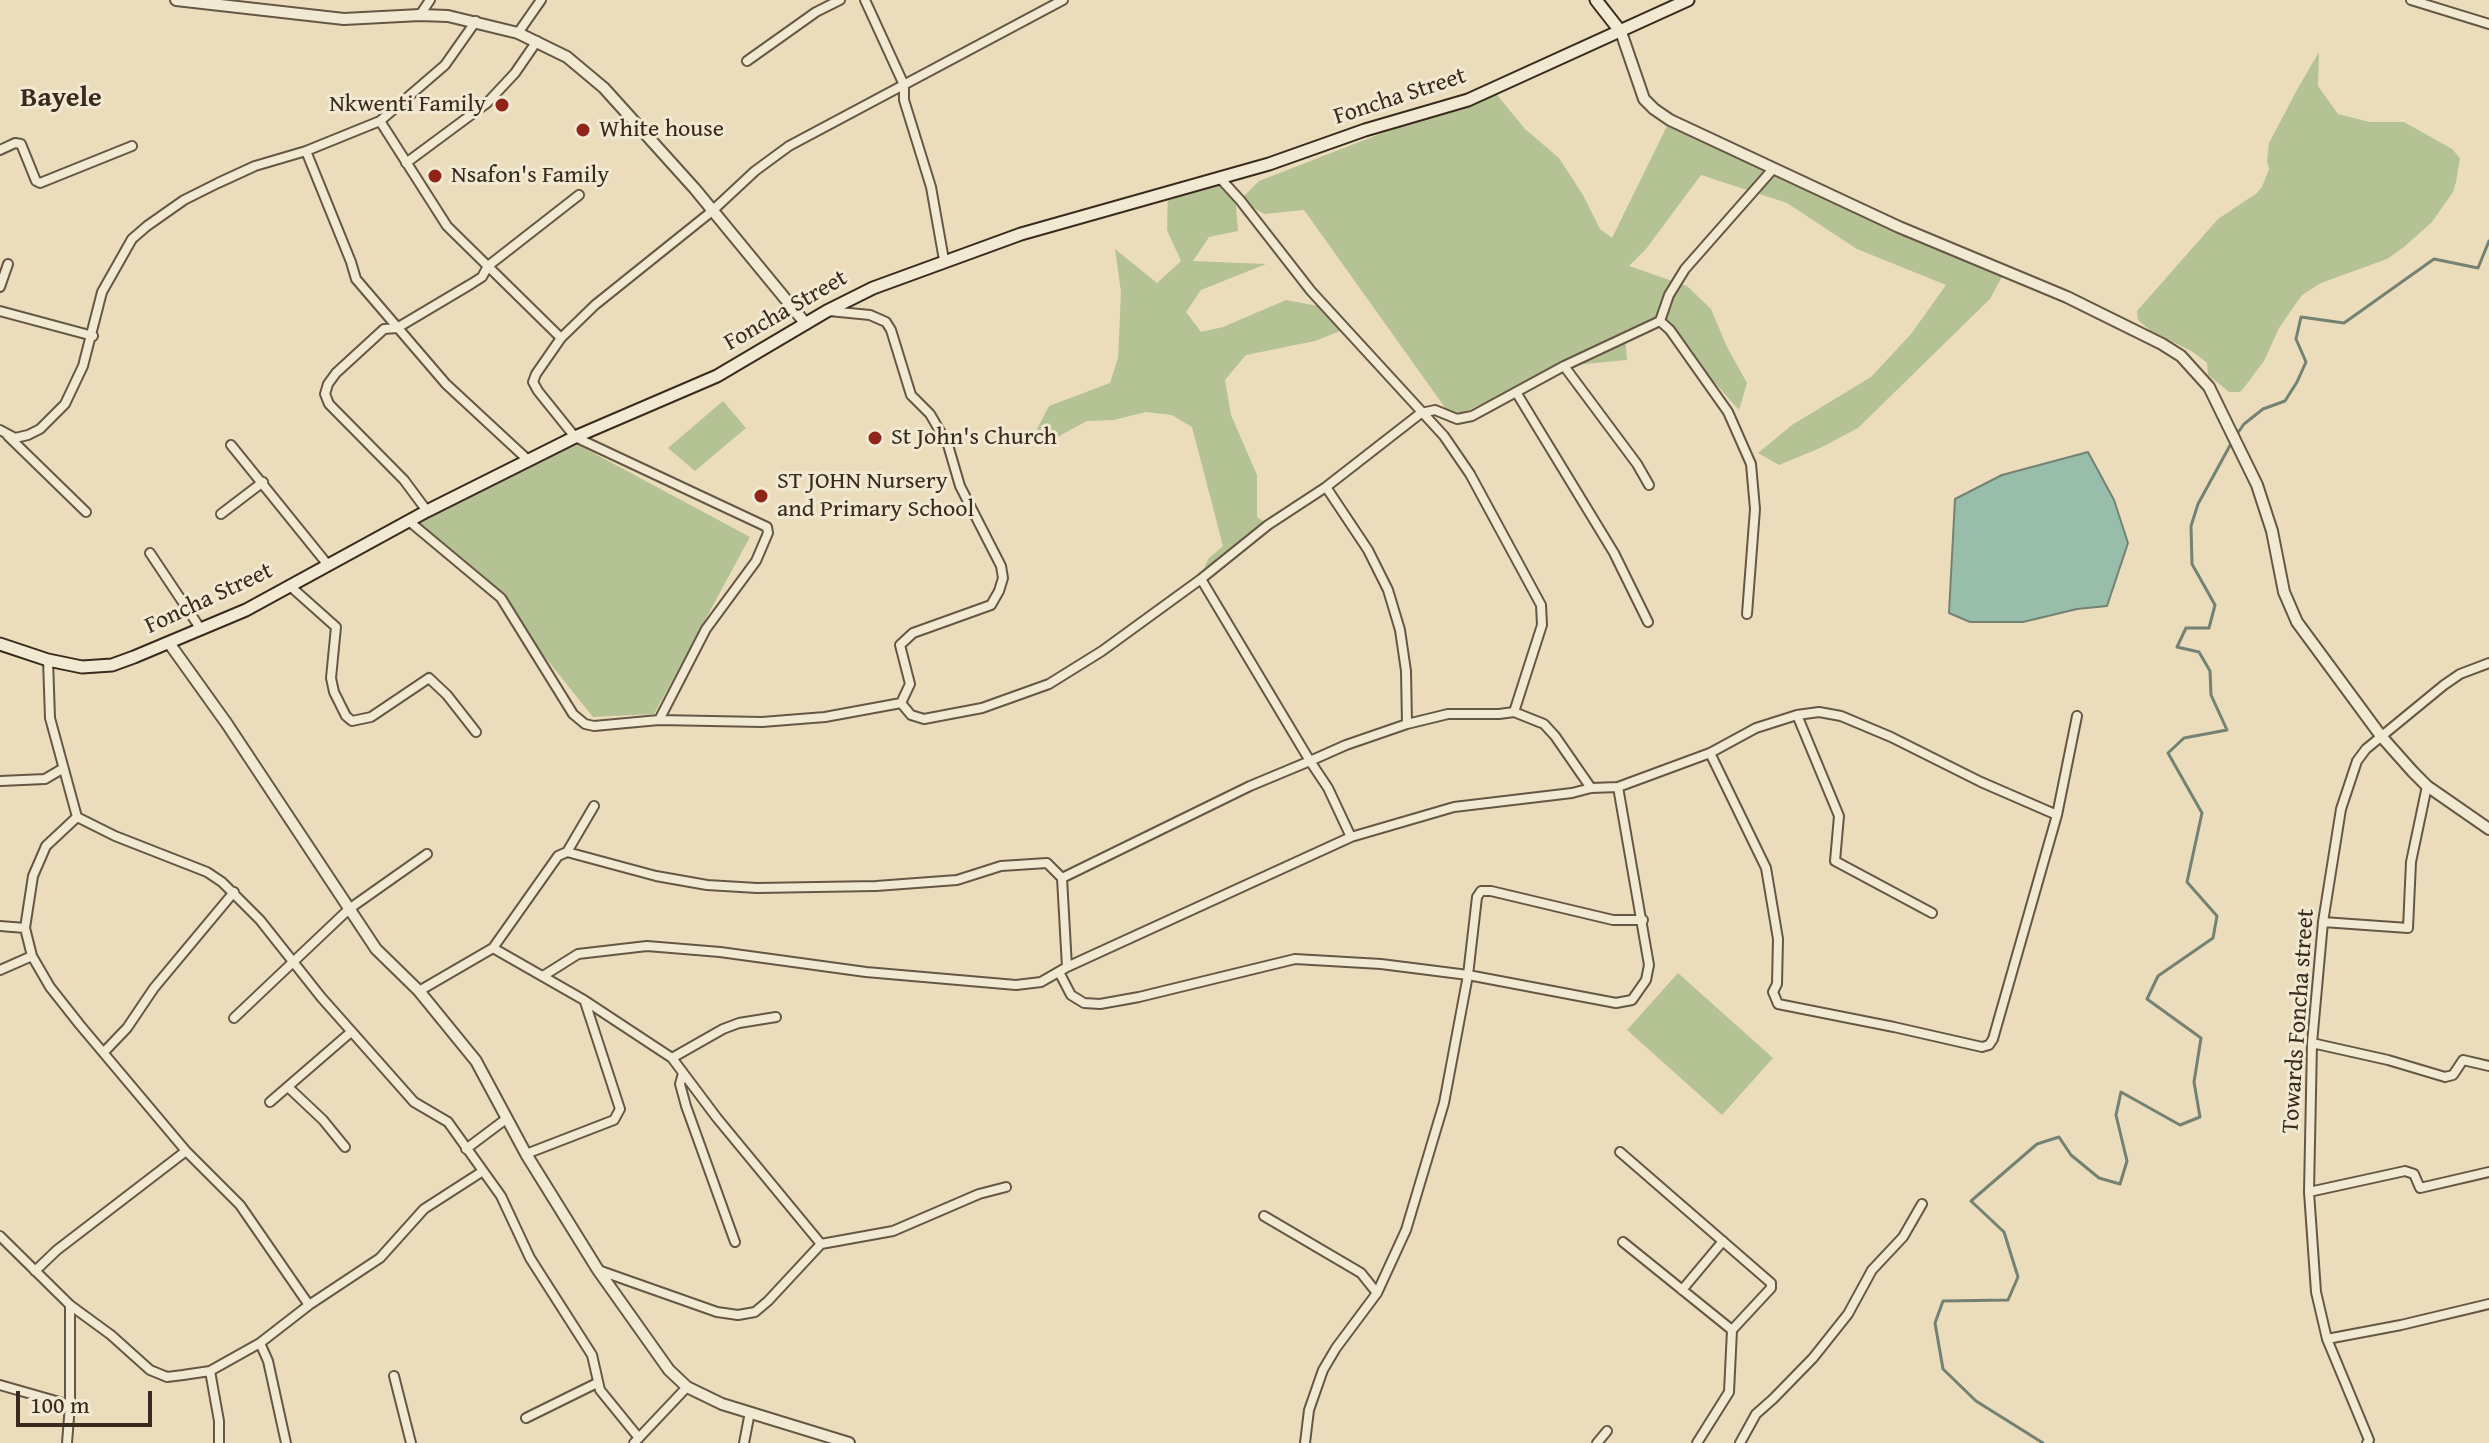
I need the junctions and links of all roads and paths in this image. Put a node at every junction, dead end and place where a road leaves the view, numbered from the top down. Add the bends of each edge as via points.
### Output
1 (176, 0) edge
2 (430, 0) edge
3 (541, 0) edge
4 (840, 0) edge
5 (865, 0) edge
6 (1063, 0) edge
7 (1596, 0) edge
8 (1688, 0) edge
9 (2411, 0) edge
10 (254, 4) edge
11 (420, 15) junction
12 (476, 21) junction
13 (2489, 24) edge
14 (1621, 32) junction
15 (518, 33) junction
16 (537, 41) junction
17 (747, 61) dead end
18 (904, 85) junction
19 (380, 121) junction
20 (132, 146) dead end
21 (0, 150) edge
22 (306, 151) junction
23 (406, 163) junction
24 (1773, 169) junction
25 (1219, 177) junction
26 (579, 195) dead end
27 (711, 212) junction
28 (944, 260) junction
29 (8, 264) dead end
30 (488, 266) junction
31 (0, 287) edge
32 (0, 311) edge
33 (827, 311) junction
34 (1660, 321) junction
35 (806, 324) junction
36 (397, 328) junction
37 (93, 336) junction
38 (561, 338) junction
39 (1564, 366) junction
40 (1516, 392) junction
41 (1421, 413) junction
42 (4, 433) edge
43 (575, 437) junction
44 (231, 445) dead end
45 (528, 460) junction
46 (263, 482) junction
47 (1649, 485) dead end
48 (1326, 487) junction
49 (427, 511) junction
50 (86, 512) dead end
51 (221, 514) dead end
52 (410, 522) junction
53 (150, 553) dead end
54 (328, 565) junction
55 (1201, 579) junction
56 (290, 586) junction
57 (1747, 614) dead end
58 (1648, 622) dead end
59 (200, 628) junction
60 (169, 643) junction
61 (0, 644) edge
62 (48, 660) junction
63 (2489, 663) edge
64 (901, 703) junction
65 (1514, 712) junction
66 (1797, 715) junction
67 (2077, 716) dead end
68 (659, 720) junction
69 (1407, 724) junction
70 (476, 732) dead end
71 (2381, 736) junction
72 (1710, 753) junction
73 (1310, 761) junction
74 (62, 769) junction
75 (0, 781) edge
76 (2427, 786) junction
77 (1618, 787) junction
78 (1591, 788) junction
79 (594, 806) dead end
80 (2057, 815) junction
81 (77, 817) junction
82 (2489, 829) edge
83 (1351, 837) junction
84 (567, 852) junction
85 (427, 854) dead end
86 (1062, 878) junction
87 (234, 892) junction
88 (349, 909) junction
89 (1932, 913) dead end
90 (1643, 920) junction
91 (2323, 922) junction
92 (0, 926) edge
93 (25, 928) junction
94 (493, 948) junction
95 (32, 956) junction
96 (295, 962) junction
97 (0, 970) edge
98 (1063, 970) junction
99 (1468, 975) junction
100 (543, 976) junction
101 (419, 991) junction
102 (584, 1000) junction
103 (776, 1017) dead end
104 (234, 1018) dead end
105 (351, 1032) junction
106 (2312, 1043) junction
107 (104, 1052) junction
108 (672, 1058) junction
109 (2489, 1066) edge
110 (683, 1073) junction
111 (288, 1087) junction
112 (270, 1102) dead end
113 (506, 1119) junction
114 (345, 1147) dead end
115 (466, 1149) junction
116 (186, 1151) junction
117 (1620, 1152) dead end
118 (526, 1154) junction
119 (483, 1171) junction
120 (2489, 1172) edge
121 (1006, 1187) dead end
122 (2309, 1192) junction
123 (1922, 1204) dead end
124 (1264, 1216) dead end
125 (0, 1236) edge
126 (1723, 1241) junction
127 (735, 1242) dead end
128 (1623, 1242) dead end
129 (821, 1244) junction
130 (598, 1270) junction
131 (35, 1271) junction
132 (1682, 1290) junction
133 (1377, 1293) junction
134 (2489, 1304) edge
135 (70, 1305) junction
136 (309, 1305) junction
137 (1732, 1330) junction
138 (2327, 1339) junction
139 (260, 1343) junction
140 (210, 1371) junction
141 (394, 1376) dead end
142 (597, 1383) junction
143 (0, 1385) edge
144 (687, 1387) junction
145 (70, 1405) junction
146 (750, 1412) junction
147 (526, 1418) dead end
148 (1607, 1431) dead end
149 (636, 1441) edge
150 (2370, 1442) edge
151 (67, 1443) edge
152 (219, 1443) edge
153 (286, 1443) edge
154 (411, 1443) edge
155 (744, 1443) edge
156 (849, 1443) edge
157 (1305, 1443) edge
158 (1597, 1443) edge
159 (1697, 1443) edge
160 (1740, 1443) edge

1 - 10 street
2 - 11 street
3 - 15 street
4 - 17 street
5 - 18 street
6 - 18 street
7 - 14 main road
8 - 14 main road, Foncha Street
9 - 13 street
10 - 11 street via 344,19
11 - 12 street
12 - 15 street
12 - 19 street via 445,65
14 - 24 street via 1644,99 1654,109
14 - 25 main road, Foncha Street via 1468,100
15 - 16 street
16 - 23 street via 488,101
16 - 27 street via 567,57 604,88
18 - 27 street via 789,146
18 - 28 street
19 - 22 street
19 - 23 street
20 - 21 street via 40,183 21,144
22 - 36 street via 356,279
22 - 37 street via 255,166 184,200 132,239 110,274
23 - 30 street via 447,226
24 - 34 street via 1685,269
24 - 71 street via 2067,297 2162,344 2197,371 2262,498 2290,608
25 - 28 main road, Foncha Street
25 - 41 street via 1311,291
26 - 30 street
27 - 35 street
27 - 38 street
28 - 33 main road, Foncha Street
29 - 31 street
30 - 36 street via 482,277
30 - 38 street
32 - 37 street
33 - 35 main road, Foncha Street
33 - 64 street via 886,322 911,395 948,445 960,486 1001,566 1003,578 991,605 913,633 900,645 910,684
34 - 39 street
34 - 57 street via 1728,412 1751,464 1755,509
35 - 43 main road, Foncha Street via 717,376
36 - 45 street via 460,399
36 - 49 street via 384,329 346,364 325,394
37 - 42 street via 65,404 28,435 15,438
38 - 43 street via 533,382
39 - 40 street
39 - 47 street
40 - 41 street via 1472,416
40 - 58 street via 1614,553
41 - 48 street
41 - 65 street via 1470,474 1541,605 1542,625
42 - 50 street
43 - 45 main road, Foncha Street
43 - 68 street via 767,527 756,561 706,629
44 - 46 street
45 - 49 main road, Foncha Street
46 - 51 street
46 - 54 street
48 - 55 street
48 - 69 street via 1388,590 1406,671
49 - 52 main road, Foncha Street
52 - 54 main road, Foncha Street
52 - 68 street via 501,598 573,714 585,724
53 - 59 street
54 - 56 main road, Foncha Street
55 - 64 street via 1049,684 982,708 924,719 911,715
55 - 73 street
56 - 59 main road, Foncha Street
56 - 70 street via 336,627 331,678 352,721 371,717 429,678
59 - 60 main road, Foncha Street
60 - 62 main road, Foncha Street via 112,665
60 - 88 street
61 - 62 main road, Foncha Street
62 - 74 street via 50,718
63 - 71 street, Towards Foncha street via 2445,684
64 - 68 street via 762,722
65 - 69 street via 1448,714
65 - 78 street via 1544,724
66 - 72 street via 1756,728
66 - 80 street via 1841,716
66 - 89 street via 1839,816 1835,861
67 - 80 street
69 - 73 street
71 - 76 street
71 - 91 street, Towards Foncha street via 2357,761 2348,783
72 - 77 street
72 - 80 street via 1766,868 1778,939 1773,992 1778,1004 1982,1047 1993,1039
73 - 83 street
73 - 86 street
74 - 75 street via 45,779
74 - 81 street
76 - 82 street
76 - 91 street via 2411,862 2408,928
77 - 78 street
77 - 90 street
78 - 83 street via 1454,807
79 - 84 street
81 - 87 street via 207,872
81 - 93 street via 46,846 33,876
83 - 98 street
84 - 86 street via 656,876 757,888 957,880 1001,866 1040,862
84 - 94 street via 558,856
85 - 88 street
86 - 98 street
87 - 96 street
87 - 107 street
88 - 96 street
88 - 101 street via 376,949
90 - 99 street via 1613,920 1481,891
90 - 99 street via 1649,965 1632,1000 1616,1003
91 - 106 street, Towards Foncha street
92 - 93 street
93 - 95 street
94 - 100 street
94 - 101 street
95 - 97 street
95 - 107 street via 64,1006
96 - 104 street
96 - 105 street
98 - 99 street via 1071,995 1100,1004 1295,959
98 - 100 street via 1041,982 1016,985 647,946 578,954
99 - 133 street via 1425,1171 1399,1249
100 - 102 street
101 - 113 street via 476,1061
102 - 108 street
102 - 118 street via 620,1109 614,1120
103 - 108 street via 723,1029
105 - 111 street
105 - 115 street via 414,1102 448,1122
106 - 109 street via 2445,1077 2453,1075 2463,1060
106 - 122 street, Towards Foncha street
107 - 116 street
108 - 110 street
110 - 127 street via 686,1106
110 - 129 street
111 - 112 street
111 - 114 street
113 - 115 street
113 - 118 street
115 - 119 street
116 - 131 street
116 - 136 street via 240,1205
117 - 126 street
118 - 130 street
119 - 136 street via 424,1209 380,1258
119 - 142 street via 592,1355
120 - 122 street via 2420,1188 2414,1174 2405,1171
121 - 129 street via 893,1231
122 - 138 street, Towards Foncha street via 2316,1292
123 - 160 street via 1903,1237 1872,1270 1848,1314 1813,1358 1756,1414
124 - 133 street via 1361,1273
125 - 131 street
126 - 132 street
126 - 137 street via 1771,1283
128 - 132 street
129 - 130 street via 768,1301 755,1312 738,1315
130 - 144 street via 654,1352
131 - 135 street
132 - 137 street
133 - 157 street via 1323,1370 1309,1410
134 - 138 street
135 - 140 street via 150,1370 167,1377
135 - 145 street
136 - 139 street
137 - 159 street via 1729,1392
138 - 150 street, Towards Foncha street
139 - 140 street
139 - 153 street
140 - 152 street
141 - 154 street
142 - 147 street
142 - 149 street
143 - 145 street
144 - 146 street
144 - 149 street
145 - 151 street
146 - 155 street
146 - 156 street
148 - 158 street

